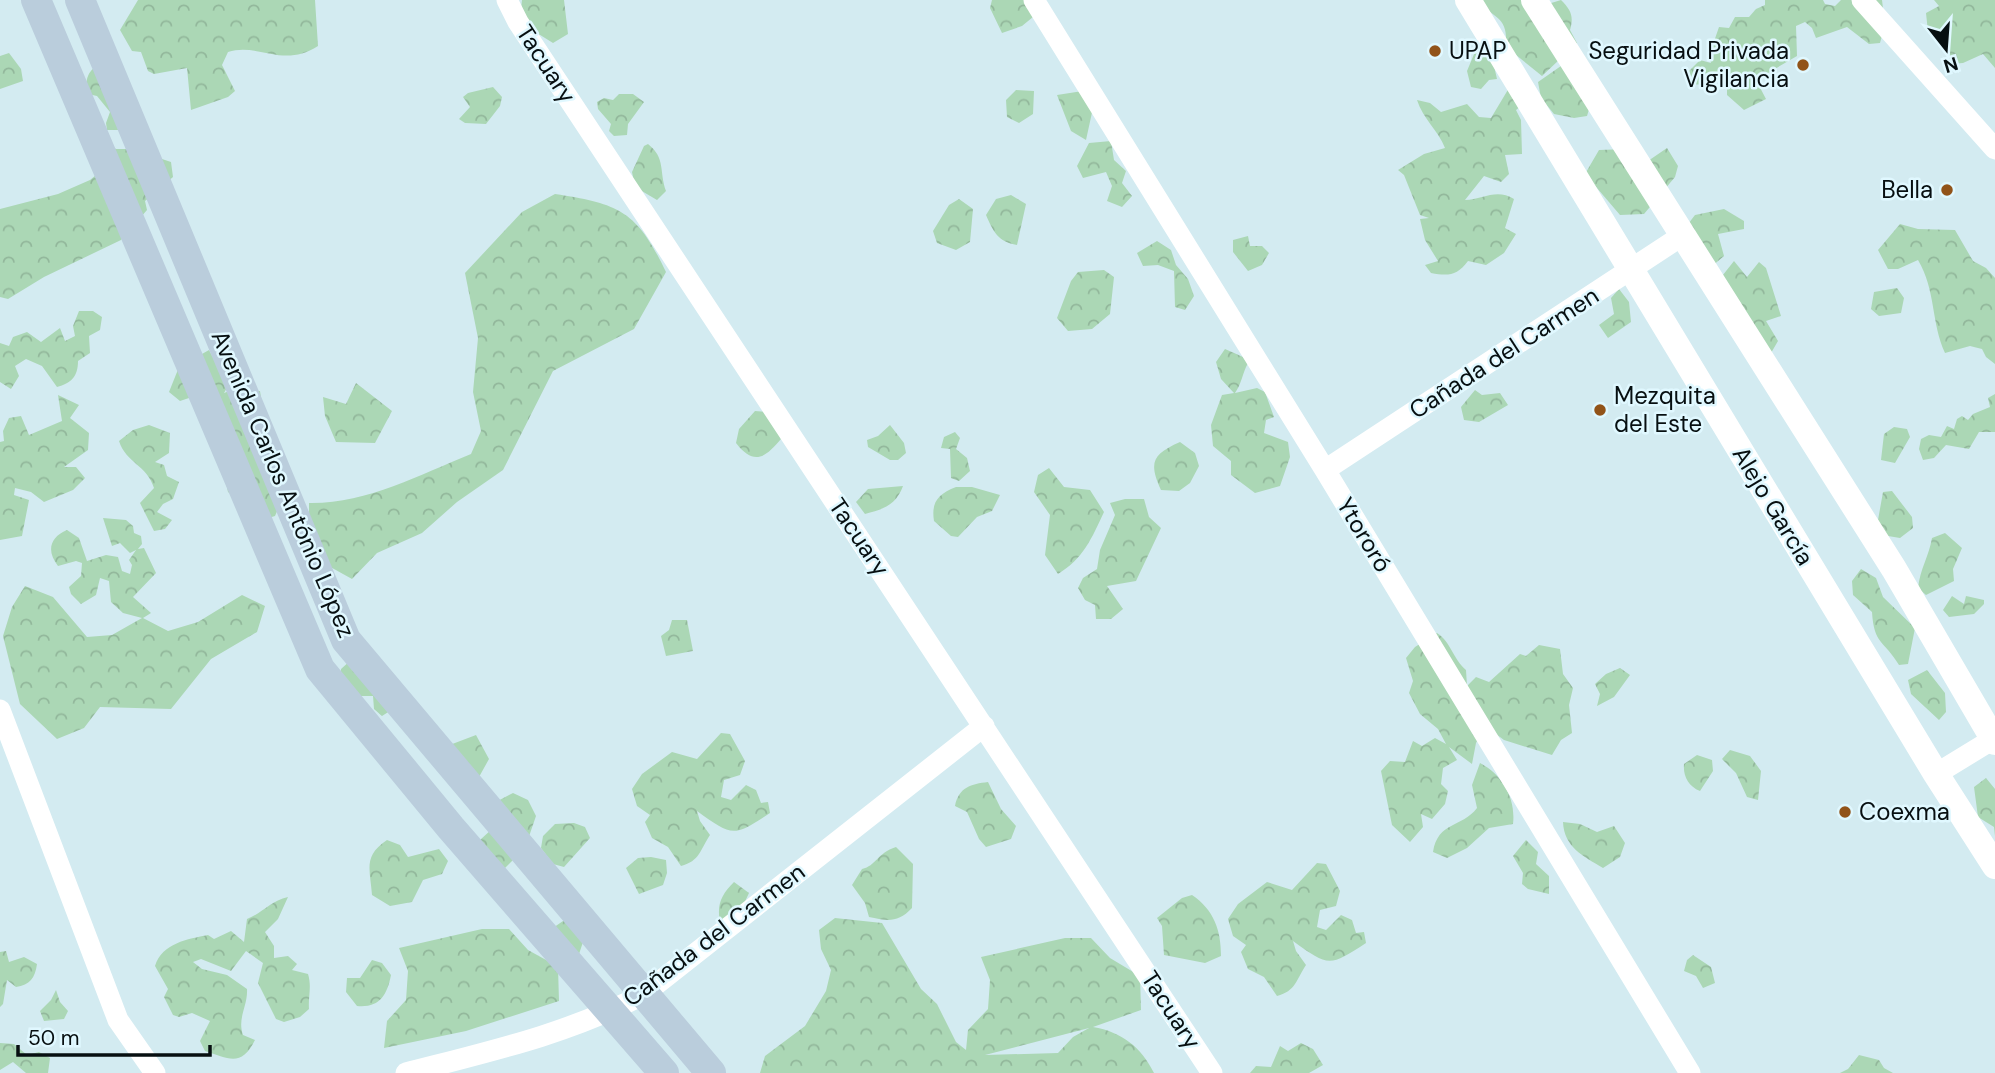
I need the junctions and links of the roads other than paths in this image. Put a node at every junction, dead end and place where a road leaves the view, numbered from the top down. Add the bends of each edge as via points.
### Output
1 (36, 0) edge
2 (80, 0) edge
3 (507, 0) edge
4 (1034, 0) edge
5 (1468, 0) edge
6 (1534, 0) edge
7 (1862, 0) edge
8 (1995, 149) edge
9 (1684, 235) junction
10 (1630, 271) junction
11 (1325, 470) junction
12 (0, 710) edge
13 (984, 726) junction
14 (1994, 740) edge
15 (1936, 774) junction
16 (482, 804) junction
17 (451, 828) junction
18 (1995, 866) edge
19 (643, 993) junction
20 (610, 1012) junction
21 (155, 1073) edge
22 (406, 1073) edge
23 (664, 1073) edge
24 (711, 1073) edge
25 (1212, 1073) edge
26 (1690, 1073) edge

1 - 17 main road, Avenida Carlos António López via 320,669
2 - 16 main road, Avenida Carlos António López via 346,640
3 - 13 street, Tacuary
4 - 11 street, Ytororó
5 - 10 street, Alejo García
6 - 9 street
7 - 8 street
9 - 10 street, Cañada del Carmen
9 - 14 street via 1894,569
10 - 11 street, Cañada del Carmen
10 - 15 street, Alejo García
11 - 26 street, Ytororó
12 - 21 street via 118,1020
13 - 19 street, Cañada del Carmen
13 - 25 street, Tacuary
14 - 15 street
15 - 18 street, Alejo García
16 - 17 main road
16 - 19 main road, Avenida Carlos António López
17 - 20 main road, Avenida Carlos António López
19 - 20 street, Cañada del Carmen
19 - 24 main road, Avenida Carlos António López
20 - 22 street, Cañada del Carmen via 498,1052
20 - 23 main road, Avenida Carlos António López

